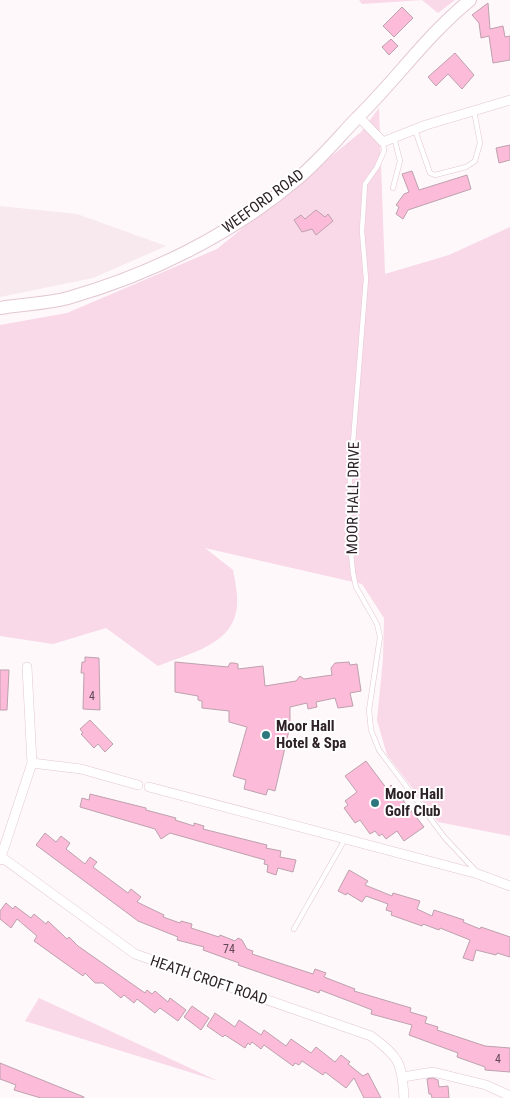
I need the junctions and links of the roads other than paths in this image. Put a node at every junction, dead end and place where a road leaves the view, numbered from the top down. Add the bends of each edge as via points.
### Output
1 (470, 0) edge
2 (510, 100) edge
3 (474, 111) junction
4 (359, 116) junction
5 (414, 129) junction
6 (393, 136) junction
7 (383, 142) junction
8 (393, 188) dead end
9 (0, 308) edge
10 (27, 667) dead end
11 (32, 763) junction
12 (138, 785) dead end
13 (149, 787) dead end
14 (345, 839) junction
15 (0, 857) edge
16 (478, 874) junction
17 (510, 886) edge
18 (294, 929) dead end
19 (403, 1077) junction
20 (510, 1096) edge
21 (404, 1098) edge

1 - 4 street, WEEFORD ROAD via 417,51
2 - 3 street
3 - 5 street
3 - 5 lane via 480,144 475,161 466,167 435,175 430,173
4 - 7 street
4 - 9 street, WEEFORD ROAD via 296,180 216,236 143,272 66,298
5 - 6 street
6 - 7 street
6 - 8 lane via 400,161
7 - 16 lane, MOOR HALL DRIVE via 384,151 365,184 362,231 366,279 350,480 349,532 353,573 356,587 377,624 380,637 369,710 371,730 384,756 445,838
10 - 11 street
11 - 12 street via 81,769
11 - 15 street
13 - 14 street
14 - 16 street
14 - 18 lane
15 - 19 street, HEATH CROFT ROAD via 135,954 371,1036 393,1052
16 - 17 street, MOOR HALL DRIVE
19 - 20 street via 433,1072 486,1085
19 - 21 street, HEATH CROFT ROAD

